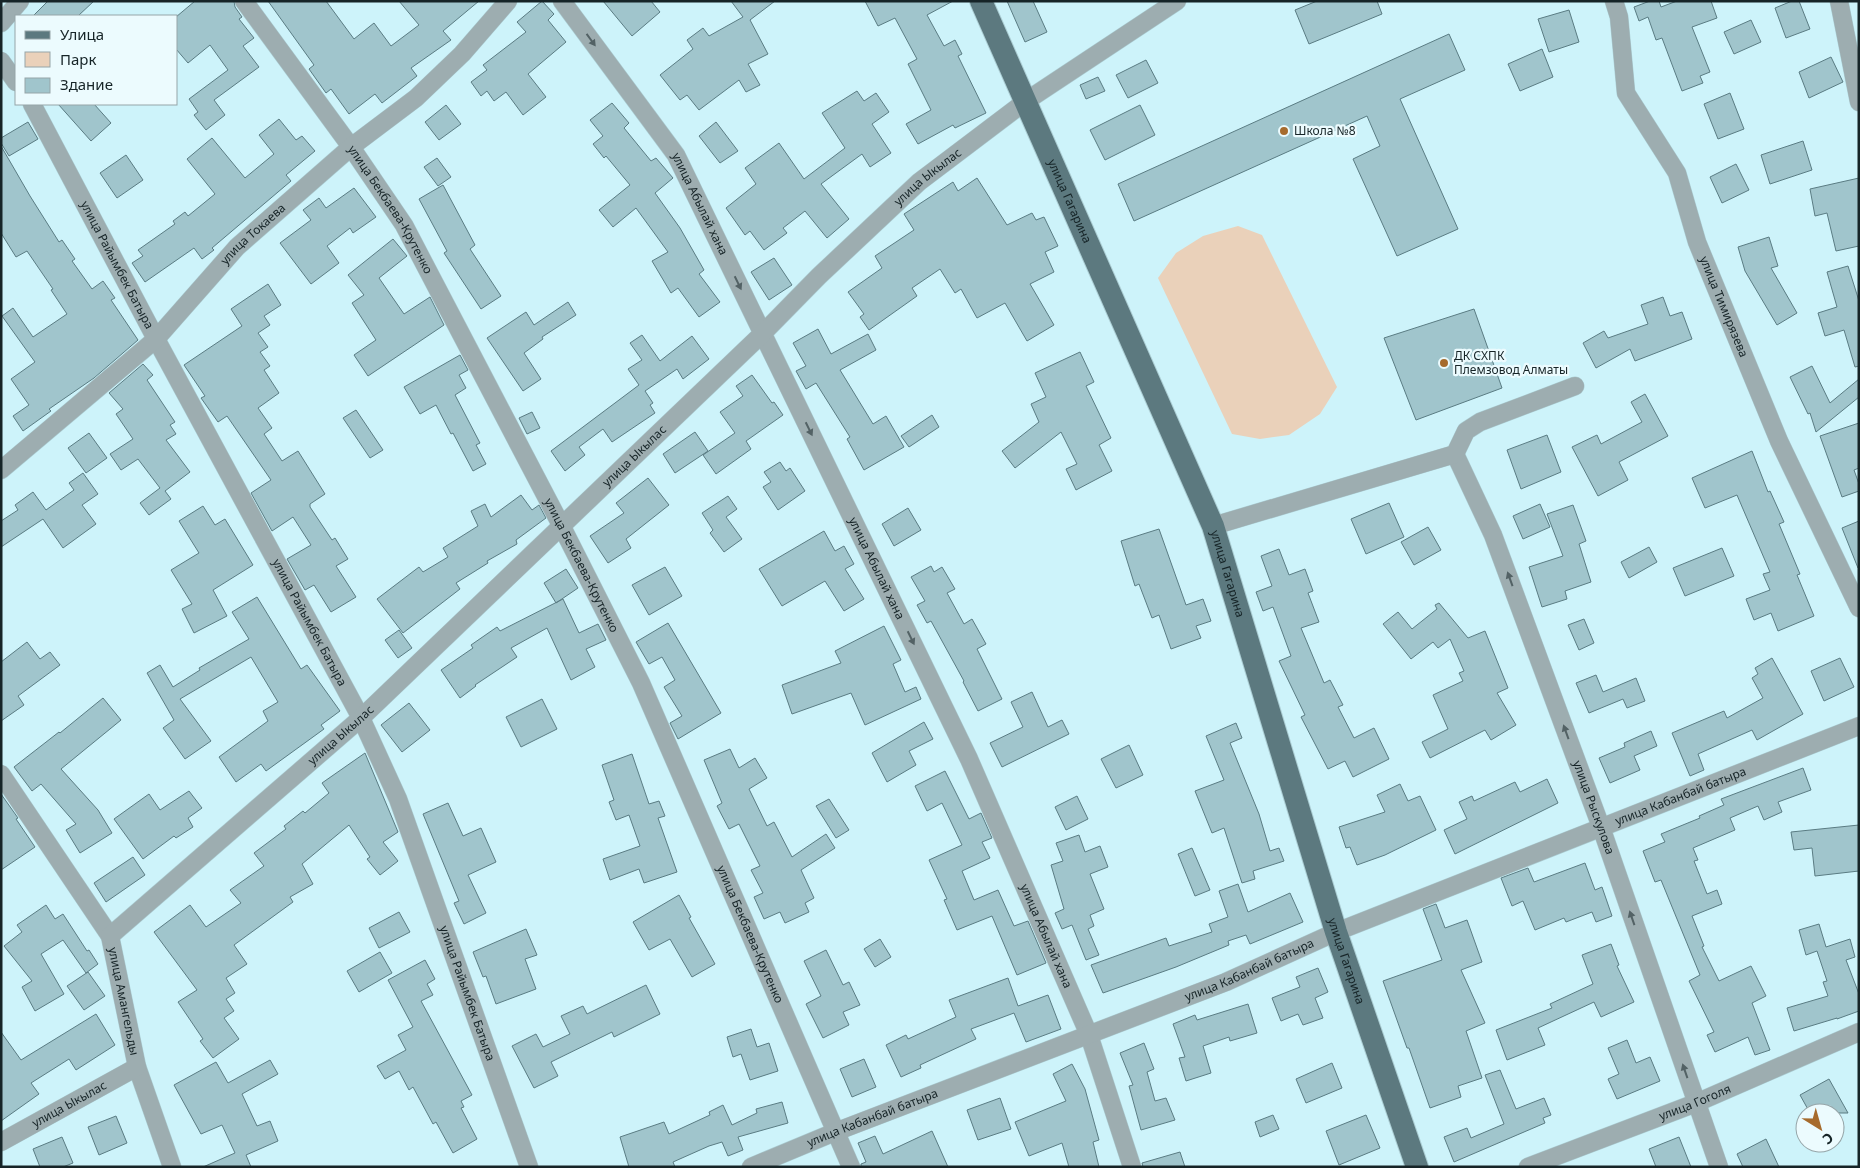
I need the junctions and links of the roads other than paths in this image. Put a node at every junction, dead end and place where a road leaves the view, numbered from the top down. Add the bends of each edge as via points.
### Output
1 (20, 1) edge
2 (244, 1) edge
3 (508, 1) edge
4 (562, 1) edge
5 (981, 1) edge
6 (1177, 1) edge
7 (1614, 1) edge
8 (1838, 1) edge
9 (1, 23) edge
10 (1, 61) edge
11 (15, 81) edge
12 (1026, 102) junction
13 (1859, 102) edge
14 (33, 105) edge
15 (351, 147) junction
16 (763, 333) junction
17 (156, 339) junction
18 (1575, 386) dead end
19 (1454, 454) junction
20 (1, 470) edge
21 (561, 525) junction
22 (1213, 526) junction
23 (1859, 608) edge
24 (361, 718) junction
25 (1859, 726) edge
26 (1, 774) edge
27 (1601, 827) junction
28 (1336, 932) junction
29 (110, 936) junction
30 (1859, 1032) edge
31 (1090, 1035) junction
32 (136, 1067) junction
33 (1696, 1103) junction
34 (835, 1132) junction
35 (1, 1142) edge
36 (172, 1167) edge
37 (530, 1167) edge
38 (752, 1167) edge
39 (851, 1167) edge
40 (1132, 1167) edge
41 (1417, 1167) edge
42 (1528, 1167) edge
43 (1719, 1167) edge

1 - 9 street
2 - 15 street, улица Бекбаева-Крутенко
3 - 15 street, улица Токаева via 462,54 416,98
4 -> 16 street, улица Абылай хана via 676,155
5 - 12 main road, улица Гагарина
6 - 12 street, улица Ыкылас
7 - 23 street, улица Тимирязева via 1619,17 1626,93 1677,173 1697,242 1779,441
8 - 13 street
10 - 11 street
12 - 16 street, улица Ыкылас via 919,182
12 - 22 main road, улица Гагарина
14 - 17 street, улица Райымбек Батыра
15 - 17 street, улица Токаева via 237,247
15 - 21 street, улица Бекбаева-Крутенко via 404,225
16 - 21 street, улица Ыкылас
16 -> 31 street, улица Абылай хана via 970,759
17 - 20 street, улица Токаева
17 - 24 street, улица Райымбек Батыра
18 - 19 street via 1480,422 1466,431
19 - 22 street
27 -> 19 street, улица Рыскулова via 1494,535
21 - 24 street, улица Ыкылас
21 - 34 street, улица Бекбаева-Крутенко via 641,683
22 - 28 main road, улица Гагарина
24 - 29 street, улица Ыкылас
24 - 37 street, улица Райымбек Батыра via 398,799
25 - 27 street, улица Кабанбай батыра
26 - 29 street, улица Амангельды
27 - 28 street, улица Кабанбай батыра
33 -> 27 street, улица Рыскулова
28 - 31 street, улица Кабанбай батыра via 1226,982
28 - 41 main road, улица Гагарина
29 - 32 street, улица Амангельды
30 - 33 street, улица Гоголя
31 - 34 street, улица Кабанбай батыра
31 - 40 street, улица Абылай хана
32 - 35 street, улица Ыкылас
32 - 36 street, улица Амангельды
33 - 42 street, улица Гоголя
33 - 43 street, улица Рыскулова
34 - 38 street, улица Кабанбай батыра
34 - 39 street, улица Бекбаева-Крутенко

